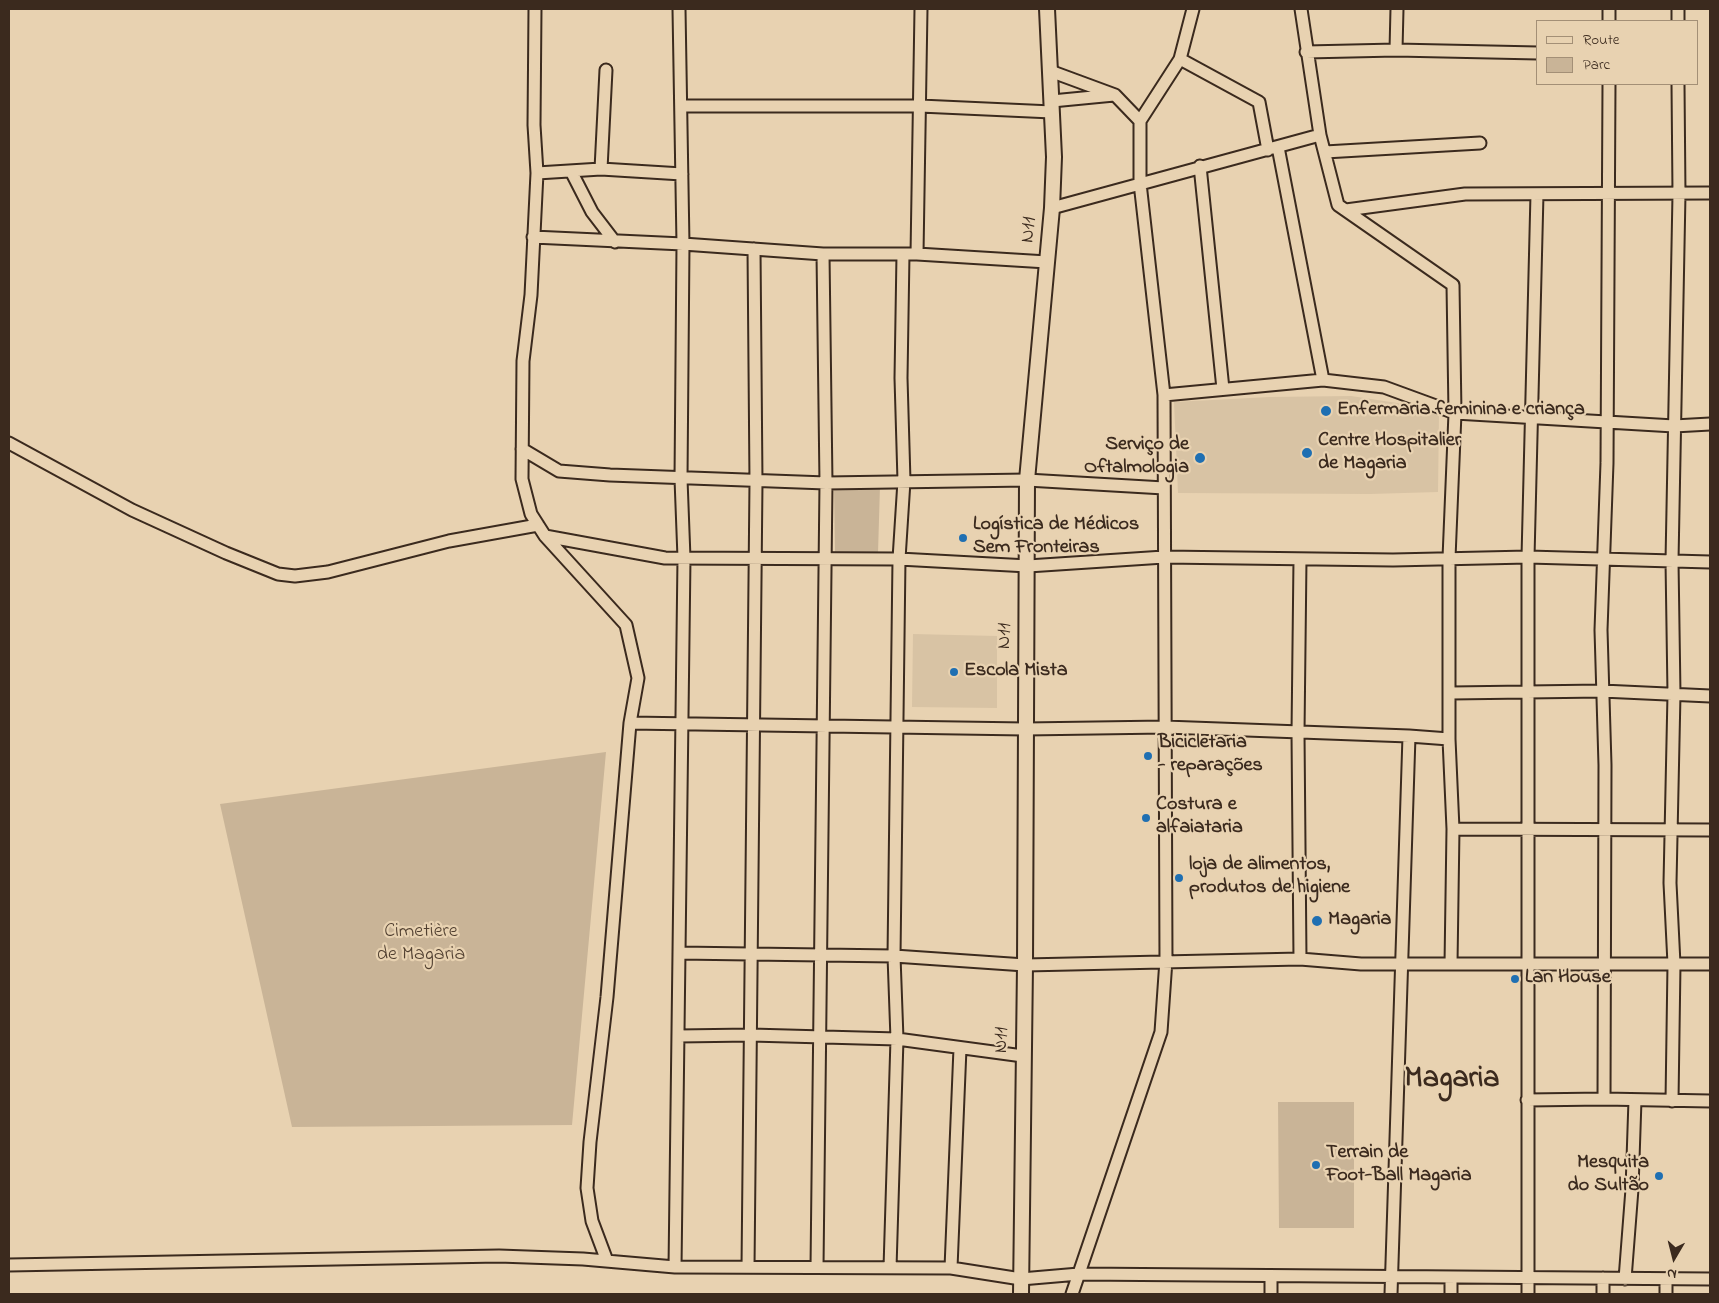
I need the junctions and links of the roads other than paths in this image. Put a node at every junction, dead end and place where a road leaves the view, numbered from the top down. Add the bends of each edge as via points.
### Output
1 (535, 9) edge
2 (679, 9) edge
3 (920, 9) edge
4 (1048, 9) edge
5 (1193, 9) edge
6 (1301, 9) edge
7 (1397, 9) edge
8 (1396, 50) junction
9 (1306, 52) junction
10 (1536, 53) edge
11 (1180, 59) junction
12 (606, 70) dead end
13 (1050, 71) junction
14 (1609, 85) edge
15 (1678, 85) edge
16 (1116, 95) junction
17 (680, 106) junction
18 (920, 106) junction
19 (1052, 106) junction
20 (1140, 121) junction
21 (1320, 135) junction
22 (1480, 143) dead end
23 (1273, 148) junction
24 (1325, 152) junction
25 (1200, 166) junction
26 (602, 169) junction
27 (571, 170) junction
28 (536, 173) junction
29 (682, 174) junction
30 (1140, 184) junction
31 (1608, 193) junction
32 (1537, 194) junction
33 (1679, 194) junction
34 (1710, 194) edge
35 (1052, 208) junction
36 (1346, 210) junction
37 (533, 238) junction
38 (615, 242) junction
39 (683, 244) junction
40 (754, 249) junction
41 (823, 254) junction
42 (903, 254) junction
43 (918, 254) junction
44 (1047, 262) junction
45 (1323, 380) junction
46 (1223, 389) junction
47 (1164, 395) junction
48 (1456, 414) junction
49 (1532, 419) junction
50 (1607, 420) junction
51 (1710, 424) edge
52 (1674, 426) junction
53 (9, 442) edge
54 (522, 449) junction
55 (681, 479) junction
56 (1027, 480) junction
57 (904, 481) junction
58 (756, 482) junction
59 (826, 483) junction
60 (1164, 488) junction
61 (538, 525) junction
62 (545, 536) junction
63 (1164, 556) junction
64 (1528, 556) junction
65 (684, 558) junction
66 (755, 558) junction
67 (825, 558) junction
68 (1449, 558) junction
69 (1605, 558) junction
70 (899, 559) junction
71 (1300, 559) junction
72 (1672, 562) junction
73 (1710, 562) edge
74 (1028, 566) junction
75 (1602, 691) junction
76 (1529, 692) junction
77 (1451, 693) junction
78 (1674, 694) junction
79 (1710, 696) edge
80 (630, 723) junction
81 (682, 723) junction
82 (753, 724) junction
83 (823, 725) junction
84 (897, 726) junction
85 (1165, 726) junction
86 (1025, 729) junction
87 (1298, 732) junction
88 (1409, 736) junction
89 (1449, 739) junction
90 (1453, 829) junction
91 (1529, 829) junction
92 (1605, 830) junction
93 (1710, 830) edge
94 (1672, 831) junction
95 (679, 953) junction
96 (751, 954) junction
97 (820, 955) junction
98 (894, 956) junction
99 (1300, 959) junction
100 (1166, 960) junction
101 (1604, 963) junction
102 (1402, 964) junction
103 (1451, 964) junction
104 (1528, 964) junction
105 (1674, 964) junction
106 (1710, 964) edge
107 (1025, 965) junction
108 (751, 1034) junction
109 (678, 1036) junction
110 (819, 1037) junction
111 (897, 1039) junction
112 (960, 1048) junction
113 (1023, 1056) junction
114 (1604, 1099) junction
115 (1527, 1100) junction
116 (1635, 1100) junction
117 (1672, 1101) junction
118 (1710, 1101) edge
119 (607, 1261) junction
120 (9, 1265) edge
121 (675, 1267) junction
122 (748, 1267) junction
123 (817, 1267) junction
124 (890, 1268) junction
125 (951, 1268) junction
126 (1079, 1274) junction
127 (1272, 1276) junction
128 (1392, 1277) junction
129 (1451, 1277) junction
130 (1528, 1278) junction
131 (1603, 1278) junction
132 (1021, 1279) junction
133 (1625, 1279) junction
134 (1666, 1279) junction
135 (1710, 1279) edge
136 (1021, 1294) edge
137 (1072, 1294) edge
138 (1271, 1294) edge
139 (1391, 1294) edge
140 (1451, 1294) edge
141 (1528, 1294) edge
142 (1603, 1294) edge
143 (1666, 1294) edge

1 - 28 street
2 - 17 street
3 - 18 street
4 - 13 main road, N11
5 - 11 street
6 - 9 street
7 - 8 street
8 - 9 street
8 - 10 street
9 - 21 street
11 - 20 street
11 - 23 street via 1259,102
12 - 26 street
13 - 16 street
13 - 19 main road, N11
14 - 31 street
15 - 33 street
16 - 19 street
16 - 20 street
17 - 18 street
17 - 29 street
18 - 19 street
18 - 43 street
19 - 35 main road, N11
20 - 30 street
21 - 23 street
21 - 24 street
22 - 24 street
23 - 25 street
23 - 45 street
24 - 36 street via 1338,205
25 - 30 street
25 - 46 street
26 - 27 street
26 - 29 street
27 - 28 street
27 - 38 street via 592,212
28 - 37 street
29 - 39 street
30 - 35 street
30 - 47 street
31 - 32 street
31 - 33 street
31 - 50 street
32 - 36 street via 1465,194
32 - 49 street
33 - 34 street
33 - 52 street
35 - 44 main road, N11
36 - 48 street via 1453,285
37 - 38 street
37 - 54 street via 531,295 523,361
38 - 39 street
39 - 40 street
39 - 55 street
40 - 41 street
40 - 58 street
41 - 42 street
41 - 59 street
42 - 43 street
42 - 57 street via 901,378
43 - 44 street
44 - 56 main road, N11
45 - 46 street
45 - 48 street via 1384,386
46 - 47 street
47 - 60 street
48 - 49 street
48 - 68 street
49 - 50 street
49 - 64 street
50 - 52 street
50 - 69 street
51 - 52 street
52 - 72 street
53 - 61 street via 132,510 278,574 295,576 328,572 449,540
54 - 55 street via 559,471
54 - 61 street via 522,479 531,514
55 - 58 street
55 - 65 street
56 - 57 street
56 - 60 street
56 - 74 main road, N11
57 - 59 street
57 - 70 street
58 - 59 street
58 - 66 street
59 - 67 street
60 - 63 street
61 - 62 street
62 - 65 street via 665,558
62 - 80 street via 626,625 638,678
63 - 71 street
63 - 74 street
63 - 85 street
64 - 68 street
64 - 69 street
64 - 76 street
65 - 66 street
65 - 81 street
66 - 67 street
66 - 82 street
67 - 70 street
67 - 83 street
68 - 71 street
68 - 77 street
69 - 72 street
69 - 75 street via 1602,563 1600,630
70 - 74 street
70 - 84 street
71 - 87 street
72 - 73 street
72 - 78 street
74 - 86 main road, N11
75 - 76 street
75 - 78 street
75 - 92 street
76 - 77 street
76 - 91 street
77 - 89 street
78 - 79 street
78 - 94 street
80 - 81 street
80 - 119 street via 587,1188 592,1221
81 - 82 street
81 - 95 street
82 - 83 street
82 - 96 street
83 - 84 street
83 - 97 street
84 - 86 street
84 - 98 street
85 - 86 street
85 - 87 street
85 - 100 street
86 - 107 main road, N11
87 - 88 street
87 - 99 street
88 - 89 street
88 - 102 street
89 - 90 street
90 - 91 street
90 - 103 street
91 - 92 street
91 - 104 street
92 - 94 street
92 - 101 street
93 - 94 street
94 - 105 street via 1670,883
95 - 96 street
95 - 109 street
96 - 97 street
96 - 108 street
97 - 98 street
97 - 110 street
98 - 107 street
98 - 111 street
99 - 100 street
99 - 102 street
100 - 107 street
100 - 126 street via 1161,1032
101 - 104 street
101 - 105 street
101 - 114 street
102 - 103 street
102 - 128 street
103 - 104 street
104 - 115 street
105 - 106 street
105 - 117 street
107 - 113 main road, N11
108 - 109 street
108 - 110 street
108 - 122 street
109 - 121 street
110 - 111 street
110 - 123 street
111 - 112 street
111 - 124 street
112 - 113 street
112 - 125 street
113 - 132 main road, N11
114 - 115 street
114 - 116 street
115 - 130 street
116 - 117 street
116 - 133 street
117 - 118 street
119 - 120 street via 499,1256
119 - 121 street
121 - 122 street
122 - 123 street
123 - 124 street
124 - 125 street
125 - 132 street
126 - 127 street
126 - 132 street
126 - 137 street
127 - 128 street
127 - 138 street
128 - 129 street
128 - 139 street
129 - 130 street
129 - 140 street
130 - 131 street
130 - 141 street
131 - 133 street
131 - 142 street
132 - 136 main road, N11
133 - 134 street
134 - 135 street
134 - 143 street

